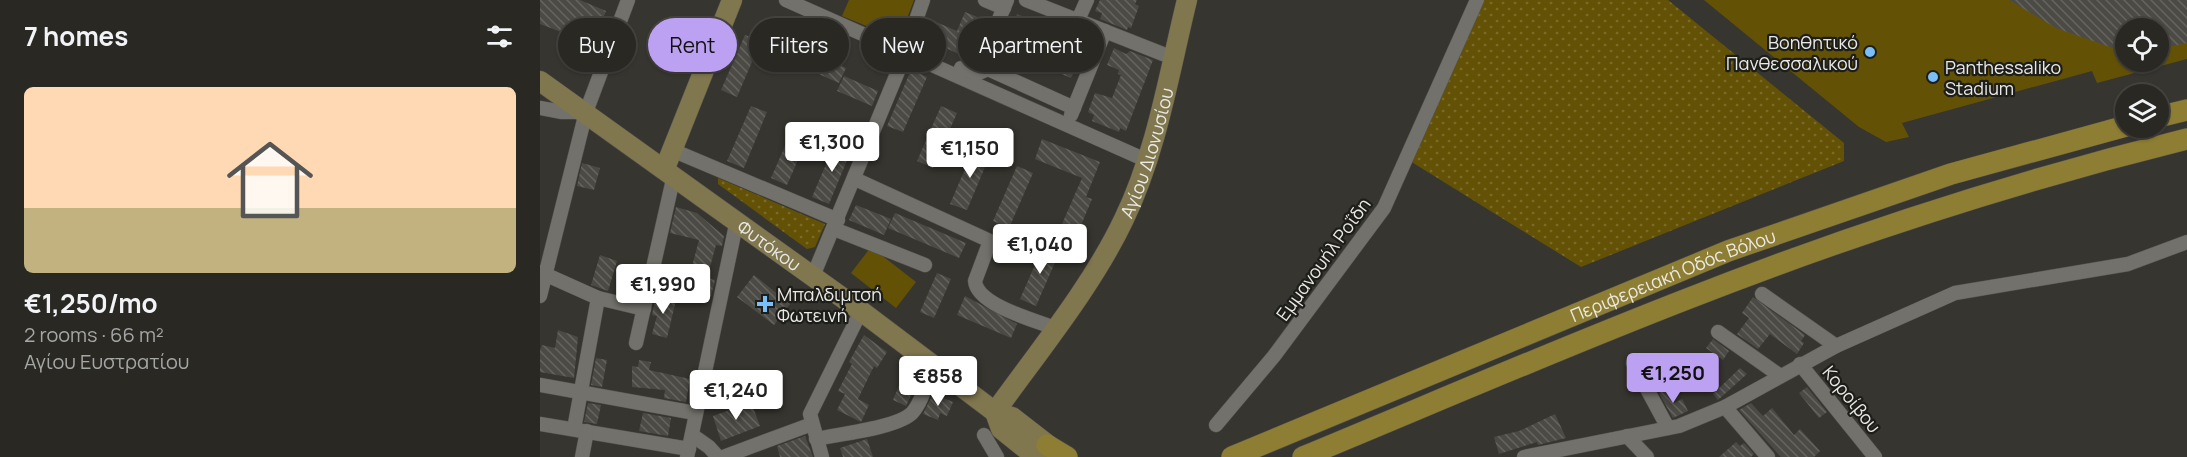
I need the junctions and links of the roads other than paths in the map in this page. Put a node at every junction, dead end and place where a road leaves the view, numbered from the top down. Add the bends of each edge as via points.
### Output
1 (628, 0) edge
2 (786, 0) edge
3 (923, 0) edge
4 (985, 0) edge
5 (1026, 0) edge
6 (1087, 0) edge
7 (1187, 0) edge
8 (1477, 0) edge
9 (730, 1) edge
10 (1005, 4) edge
11 (1046, 4) edge
12 (918, 18) edge
13 (1074, 18) edge
14 (1079, 18) edge
15 (861, 30) edge
16 (1106, 31) joint
17 (1173, 58) junction
18 (946, 63) edge
19 (946, 67) edge
20 (899, 72) edge
21 (976, 74) junction
22 (540, 81) edge
23 (540, 108) edge
24 (1074, 108) junction
25 (2187, 110) edge
26 (586, 112) junction
27 (2169, 114) edge
28 (1067, 124) junction
29 (2115, 129) edge
30 (2187, 139) edge
31 (1148, 161) junction
32 (670, 164) junction
33 (855, 179) junction
34 (737, 220) junction
35 (836, 224) junction
36 (2187, 242) edge
37 (925, 265) dead end
38 (543, 273) edge
39 (813, 276) junction
40 (1762, 294) dead end
41 (540, 296) edge
42 (598, 297) junction
43 (644, 309) junction
44 (861, 311) junction
45 (1054, 328) junction
46 (1718, 332) dead end
47 (636, 343) dead end
48 (1836, 346) junction
49 (1633, 363) dead end
50 (1800, 364) junction
51 (933, 366) junction
52 (1779, 375) junction
53 (540, 385) edge
54 (579, 391) junction
55 (1725, 407) junction
56 (995, 412) junction
57 (695, 413) junction
58 (540, 424) edge
59 (812, 424) junction
60 (1216, 426) dead end
61 (1668, 428) junction
62 (580, 430) junction
63 (984, 435) dead end
64 (1627, 436) junction
65 (816, 439) junction
66 (1577, 446) junction
67 (689, 447) edge
68 (1053, 454) edge
69 (582, 457) edge
70 (718, 457) edge
71 (723, 457) edge
72 (822, 457) edge
73 (997, 457) edge
74 (1232, 457) edge
75 (1303, 457) edge
76 (1524, 457) edge
77 (1588, 457) edge
78 (1647, 457) edge
79 (1768, 457) edge
80 (1875, 457) edge

1 - 26 street
2 - 15 street
3 - 12 street
4 - 10 street
5 - 11 street
6 - 14 street
7 - 17 street, Αγίου Διονυσίου
8 - 60 street, Εμμανουήλ Ροΐδη via 1384,208 1274,356
9 - 32 street
10 - 21 street
11 - 13 street
16 - 17 street
16 - 24 street
17 - 31 street, Αγίου Διονυσίου
18 - 21 street
19 - 28 street
20 - 33 street
21 - 24 street via 988,69
22 - 26 street, Φυτόκου
23 - 26 street
24 - 28 street
25 - 27 main road
26 - 32 street, Φυτόκου
26 - 38 street
28 - 31 street
29 - 74 main road, Περιφερειακή Οδός Βόλου via 1951,174 1728,251
30 - 75 main road, Περιφερειακή Οδός Βόλου via 2036,179 1806,255 1687,299
31 - 45 street, Αγίου Διονυσίου via 1112,242
32 - 34 street, Φυτόκου
32 - 35 street
32 - 43 street
33 - 35 street
33 - 45 street via 990,241 975,281 980,294 996,305
34 - 39 street, Φυτόκου
34 - 57 street
35 - 37 street
35 - 39 street
36 - 48 street via 2128,264 1955,293
38 - 41 street
38 - 42 street
39 - 44 street, Φυτόκου
40 - 48 street
42 - 43 street
42 - 54 street
43 - 47 street
44 - 51 street, Φυτόκου
44 - 59 street via 811,410
45 - 56 street, Αγίου Διονυσίου
46 - 52 street
48 - 50 street
49 - 61 street
50 - 52 street
50 - 80 street, Κοροίβου
51 - 56 street, Φυτόκου
51 - 65 street via 916,407 907,417
52 - 55 street
53 - 54 street
54 - 57 street
54 - 62 street
55 - 61 street
55 - 79 street
56 - 68 street, Φυτόκου via 1012,417
57 - 67 street
58 - 62 street
59 - 65 street
59 - 71 street
61 - 64 street
62 - 67 street
62 - 69 street
63 - 73 street
64 - 66 street
64 - 78 street
65 - 72 street
66 - 76 street
66 - 77 street
67 - 70 street via 709,447

